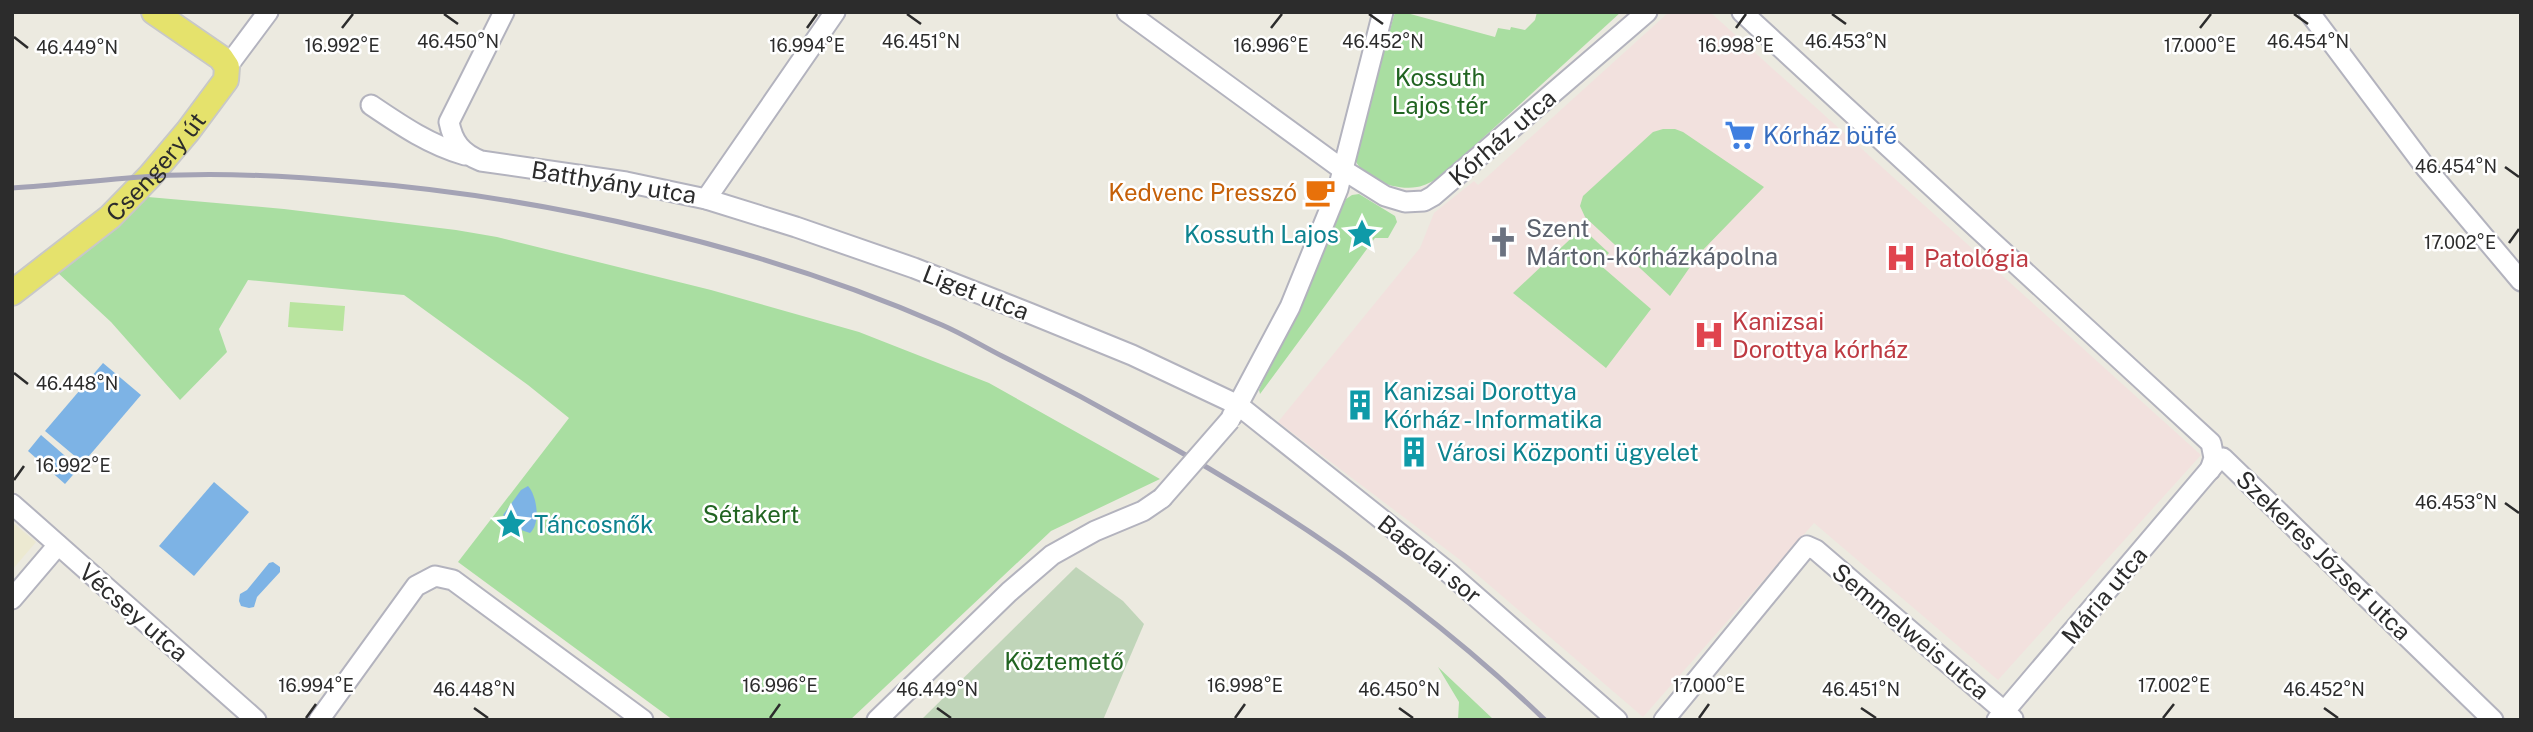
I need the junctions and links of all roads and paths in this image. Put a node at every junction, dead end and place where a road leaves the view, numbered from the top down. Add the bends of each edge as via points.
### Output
1 (154, 12) edge
2 (268, 12) edge
3 (504, 12) edge
4 (835, 12) edge
5 (1127, 12) edge
6 (1383, 12) edge
7 (1647, 12) edge
8 (1742, 12) edge
9 (2309, 12) edge
10 (227, 67) junction
11 (372, 105) dead end
12 (466, 155) junction
13 (1342, 169) junction
14 (706, 199) junction
15 (2521, 281) edge
16 (12, 293) edge
17 (1234, 413) junction
18 (2210, 470) junction
19 (12, 504) edge
20 (58, 545) junction
21 (12, 599) edge
22 (2005, 717) edge
23 (256, 720) edge
24 (319, 720) edge
25 (643, 720) edge
26 (877, 720) edge
27 (1617, 720) edge
28 (1664, 720) edge
29 (2493, 720) edge

1 - 10 main road via 221,58
2 - 10 street, Csengery út
3 - 12 street via 449,122 456,144
4 - 14 street, Batthyány utca
5 - 13 street, Kórház utca
6 - 13 street
7 - 13 street, Kórház utca via 1424,201 1385,196
8 - 18 street, Szekeres József utca via 2211,443 2214,458
9 - 15 street via 2427,168
10 - 16 main road, Csengery út via 226,80 216,95 150,176 110,217
11 - 12 street, Batthyány utca via 416,135
12 - 14 street, Batthyány utca
13 - 17 street via 1299,286
14 - 17 street, Liget utca via 927,273 1132,355
17 - 26 street, bridge via 1162,498 1052,555
17 - 27 street, Bagolai sor via 1448,572
18 - 22 street, Mária utca
18 - 29 street, Szekeres József utca via 2220,458 2227,460
19 - 20 street, Vécsey utca
20 - 21 street
20 - 23 street, Vécsey utca
22 - 28 street, Semmelweis utca via 1807,546
24 - 25 street via 416,586 435,576 453,580

